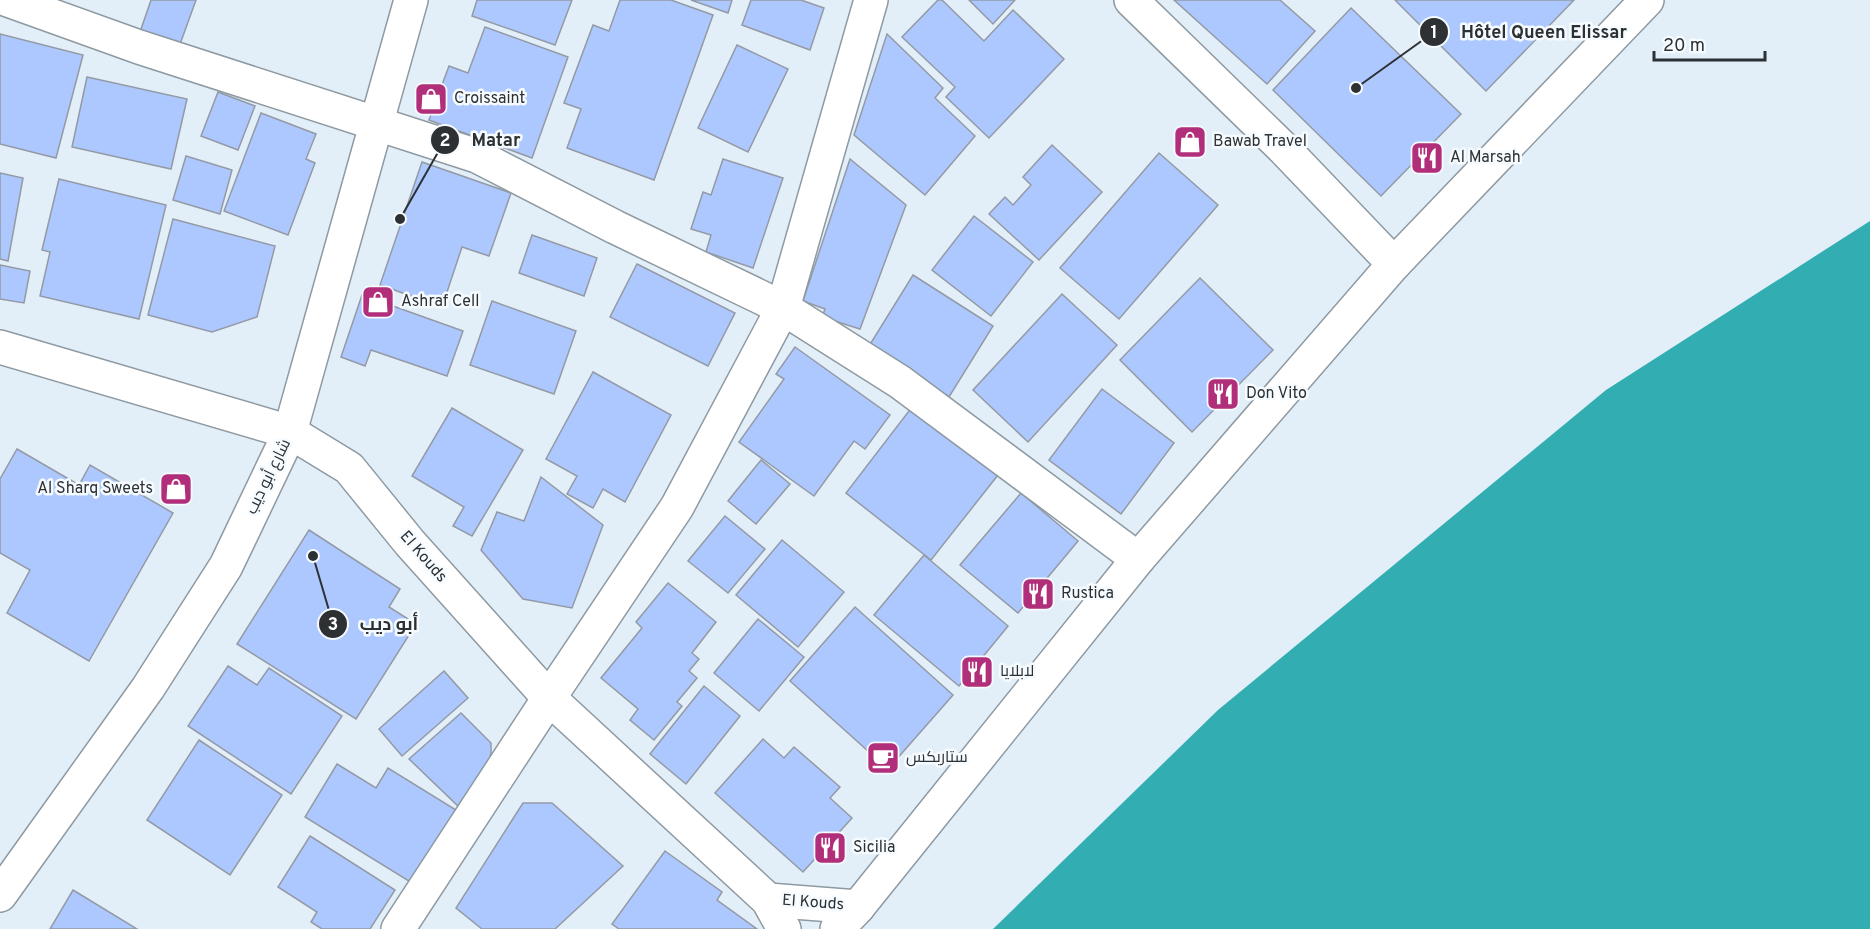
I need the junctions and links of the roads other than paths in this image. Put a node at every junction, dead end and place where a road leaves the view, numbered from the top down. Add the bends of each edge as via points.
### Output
1 (8, 0) edge
2 (411, 0) edge
3 (871, 0) edge
4 (1647, 0) edge
5 (1142, 3) edge
6 (376, 122) junction
7 (1394, 264) junction
8 (783, 308) junction
9 (0, 347) edge
10 (290, 432) junction
11 (1138, 559) junction
12 (549, 698) junction
13 (3, 885) edge
14 (768, 900) junction
15 (847, 918) edge
16 (398, 929) edge
17 (784, 929) edge

1 - 6 main road via 139,47
2 - 6 main road, شارع أبو ديب
3 - 8 main road
4 - 7 main road
5 - 7 main road
6 - 8 main road via 477,156
6 - 10 main road, شارع أبو ديب
7 - 11 main road
8 - 11 main road via 900,382
8 - 12 main road via 677,507
9 - 10 main road, El Kouds
10 - 12 main road, El Kouds via 349,468 410,543
10 - 13 main road, شارع أبو ديب via 226,566 148,688
11 - 15 main road
12 - 14 main road, El Kouds
12 - 16 main road
14 - 15 main road, El Kouds
14 - 17 main road, El Kouds

